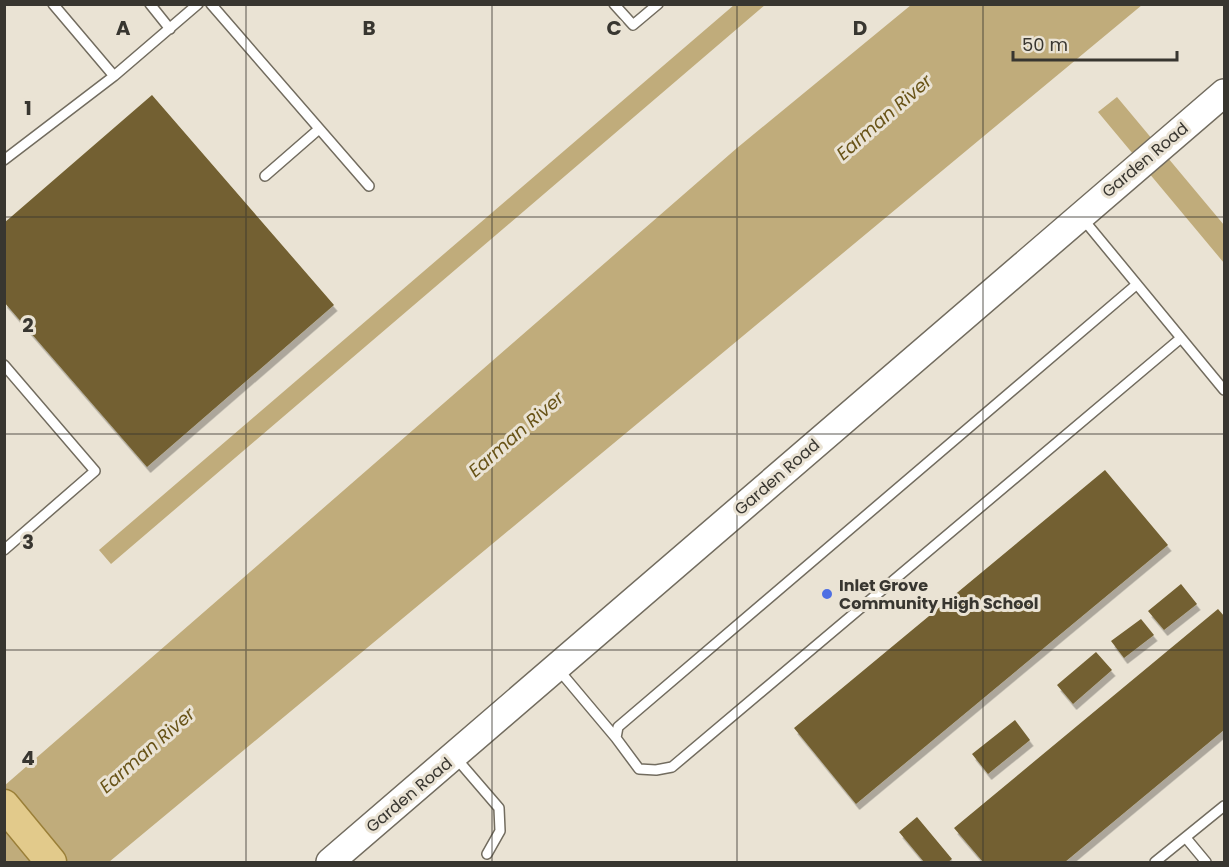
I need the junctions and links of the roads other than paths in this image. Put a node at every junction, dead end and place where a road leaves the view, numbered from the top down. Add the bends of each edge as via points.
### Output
1 (53, 4) edge
2 (150, 4) edge
3 (198, 4) edge
4 (211, 4) edge
5 (615, 4) edge
6 (658, 4) edge
7 (170, 29) junction
8 (114, 76) junction
9 (1224, 93) edge
10 (319, 129) junction
11 (4, 160) edge
12 (265, 176) dead end
13 (369, 186) dead end
14 (1080, 215) junction
15 (1136, 285) junction
16 (1181, 338) junction
17 (4, 366) edge
18 (1224, 390) edge
19 (4, 550) edge
20 (556, 667) junction
21 (616, 738) junction
22 (455, 757) junction
23 (4, 805) edge
24 (1224, 806) edge
25 (1186, 838) junction
26 (487, 854) dead end
27 (51, 862) edge
28 (330, 862) edge
29 (1155, 862) edge
30 (1206, 862) edge

1 - 8 lane
2 - 7 lane
3 - 7 lane
4 - 10 lane
5 - 6 lane via 633,26
7 - 8 lane
8 - 11 lane
9 - 14 street, Garden Road
10 - 12 lane
10 - 13 lane
14 - 15 lane
14 - 20 street, Garden Road
15 - 16 lane
15 - 21 lane via 618,727
16 - 18 lane
16 - 21 lane via 672,767 639,769
17 - 19 lane via 95,471
20 - 21 lane
20 - 22 street, Garden Road
22 - 26 lane via 499,808 500,831
22 - 28 street, Garden Road
23 - 27 main road
24 - 25 lane
25 - 29 lane
25 - 30 lane

